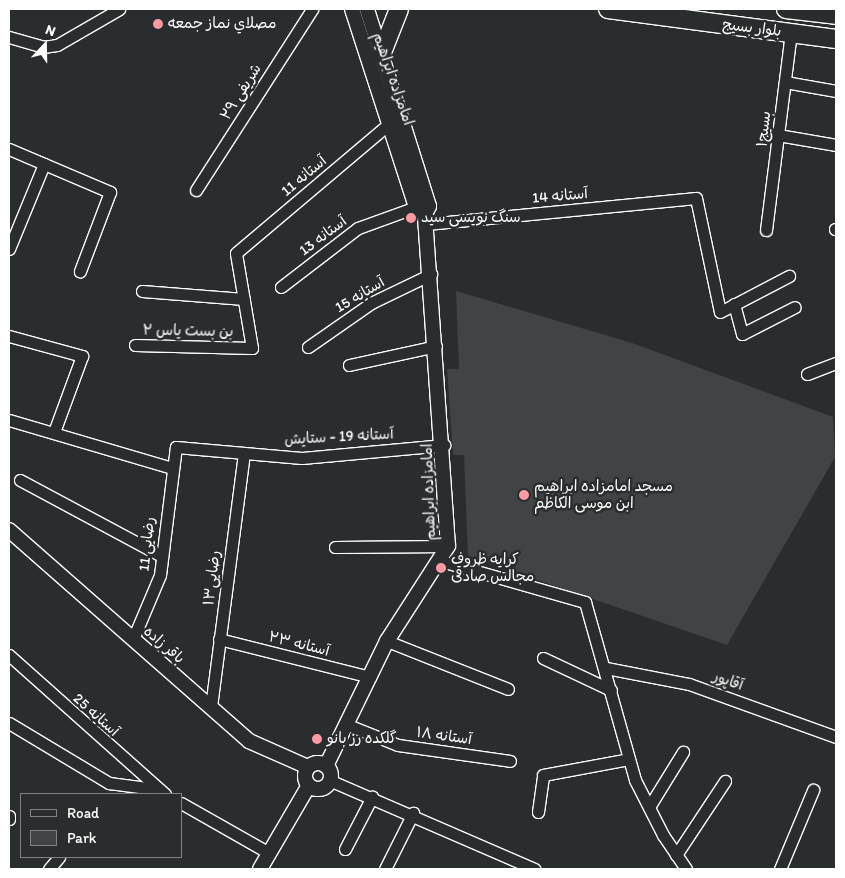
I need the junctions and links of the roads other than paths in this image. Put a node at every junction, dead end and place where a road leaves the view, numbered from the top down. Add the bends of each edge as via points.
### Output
1 (119, 9) edge
2 (312, 9) edge
3 (352, 9) edge
4 (367, 9) edge
5 (399, 9) edge
6 (608, 9) edge
7 (786, 9) edge
8 (828, 12) edge
9 (791, 32) junction
10 (9, 37) edge
11 (836, 39) edge
12 (382, 55) junction
13 (785, 82) junction
14 (836, 91) edge
15 (391, 122) junction
16 (778, 135) junction
17 (836, 145) edge
18 (9, 149) edge
19 (44, 164) junction
20 (196, 190) dead end
21 (423, 215) junction
22 (766, 230) dead end
23 (9, 249) edge
24 (80, 271) dead end
25 (431, 274) junction
26 (789, 276) dead end
27 (281, 287) dead end
28 (142, 291) dead end
29 (244, 299) junction
30 (734, 304) junction
31 (795, 307) dead end
32 (9, 336) edge
33 (135, 345) dead end
34 (436, 346) junction
35 (308, 347) dead end
36 (836, 363) edge
37 (349, 365) dead end
38 (807, 374) dead end
39 (9, 420) edge
40 (54, 432) junction
41 (444, 445) junction
42 (176, 447) joint
43 (244, 453) junction
44 (172, 468) junction
45 (20, 480) dead end
46 (9, 530) edge
47 (448, 546) junction
48 (335, 547) dead end
49 (162, 556) junction
50 (441, 561) junction
51 (219, 639) junction
52 (133, 640) junction
53 (387, 641) junction
54 (9, 655) edge
55 (543, 658) dead end
56 (606, 668) junction
57 (370, 678) junction
58 (508, 689) dead end
59 (611, 690) junction
60 (211, 707) junction
61 (9, 723) edge
62 (348, 725) junction
63 (836, 737) edge
64 (683, 752) dead end
65 (630, 759) junction
66 (510, 761) dead end
67 (308, 767) junction
68 (328, 773) junction
69 (725, 782) dead end
70 (309, 785) junction
71 (813, 790) dead end
72 (160, 792) edge
73 (372, 797) junction
74 (182, 805) edge
75 (649, 807) junction
76 (538, 812) dead end
77 (413, 813) junction
78 (345, 849) dead end
79 (270, 853) junction
80 (676, 855) junction
81 (58, 858) edge
82 (49, 869) edge
83 (260, 869) edge
84 (385, 869) edge
85 (536, 869) edge
86 (686, 869) edge
87 (780, 869) edge

1 - 10 street via 57,45 44,48
2 - 20 street, شریفی ۲۹
3 - 15 street, امامزاده ابراهیم
4 - 12 street, امامزاده ابراهیم
5 - 12 main road
6 - 9 main road, بلوار بسیج
7 - 8 main road, بلوار بسیج
9 - 11 main road, بلوار بسیج
9 - 13 street, بسیج۱
12 - 21 street, امامزاده ابراهیم via 429,206
13 - 14 street
13 - 16 street, بسیج۱
15 - 21 street, امامزاده ابراهیم
15 - 29 street, آستانه 11 via 236,253
16 - 17 street
16 - 22 street, بسیج۱
18 - 19 street
19 - 23 street
19 - 24 street via 110,192
21 - 25 street, امامزاده ابراهیم
21 - 27 street, آستانه 13 via 358,228
21 - 30 street, آستانه 14 via 696,198 720,312
25 - 34 street, امامزاده ابراهیم
25 - 35 street, آستانه 15 via 371,303
26 - 30 street
28 - 29 street
29 - 33 street, بن بست یاس ۲ via 252,348
30 - 31 street via 742,334
32 - 40 street via 82,356
34 - 37 street
34 - 41 street, امامزاده ابراهیم
36 - 38 street
39 - 40 street
40 - 44 street
41 - 43 street, آستانه 19 - ستایش via 302,458
41 - 47 street, امامزاده ابراهیم
42 - 43 street, آستانه 19 - ستایش
42 - 44 street, رضایی 11
43 - 51 street, رضایی۱۳
44 - 49 street, رضایی 11
45 - 49 street
46 - 52 street, باقر زاده
47 - 48 street
47 - 50 street, امامزاده ابراهیم
49 - 52 street, رضایی 11 via 160,575
50 - 53 street, امامزاده ابراهیم
50 - 56 street via 585,602
51 - 57 street, آستانه ۲۳
51 - 60 street, رضایی۱۳
52 - 60 street, باقر زاده
53 - 57 street, امامزاده ابراهیم
53 - 58 street
54 - 72 street, آستانه 25
55 - 59 street
56 - 59 street
56 - 63 street, آقاپور via 689,684
57 - 62 street, امامزاده ابراهیم
59 - 65 street
60 - 67 street, باقر زاده via 249,741
61 - 72 street via 109,783
62 - 66 street, آستانه ۱۸ via 398,745
62 - 68 street, امامزاده ابراهیم
64 - 75 street
65 - 75 street
65 - 76 street via 544,775
67 - 68 street via 315,763
67 - 70 street via 305,778
68 - 70 street via 321,788
68 - 73 street
69 - 80 street
70 - 79 street
71 - 87 street
73 - 77 street
73 - 78 street
74 - 79 street
75 - 80 street
77 - 84 street
77 - 85 street
79 - 83 street
80 - 86 street
81 - 82 street

